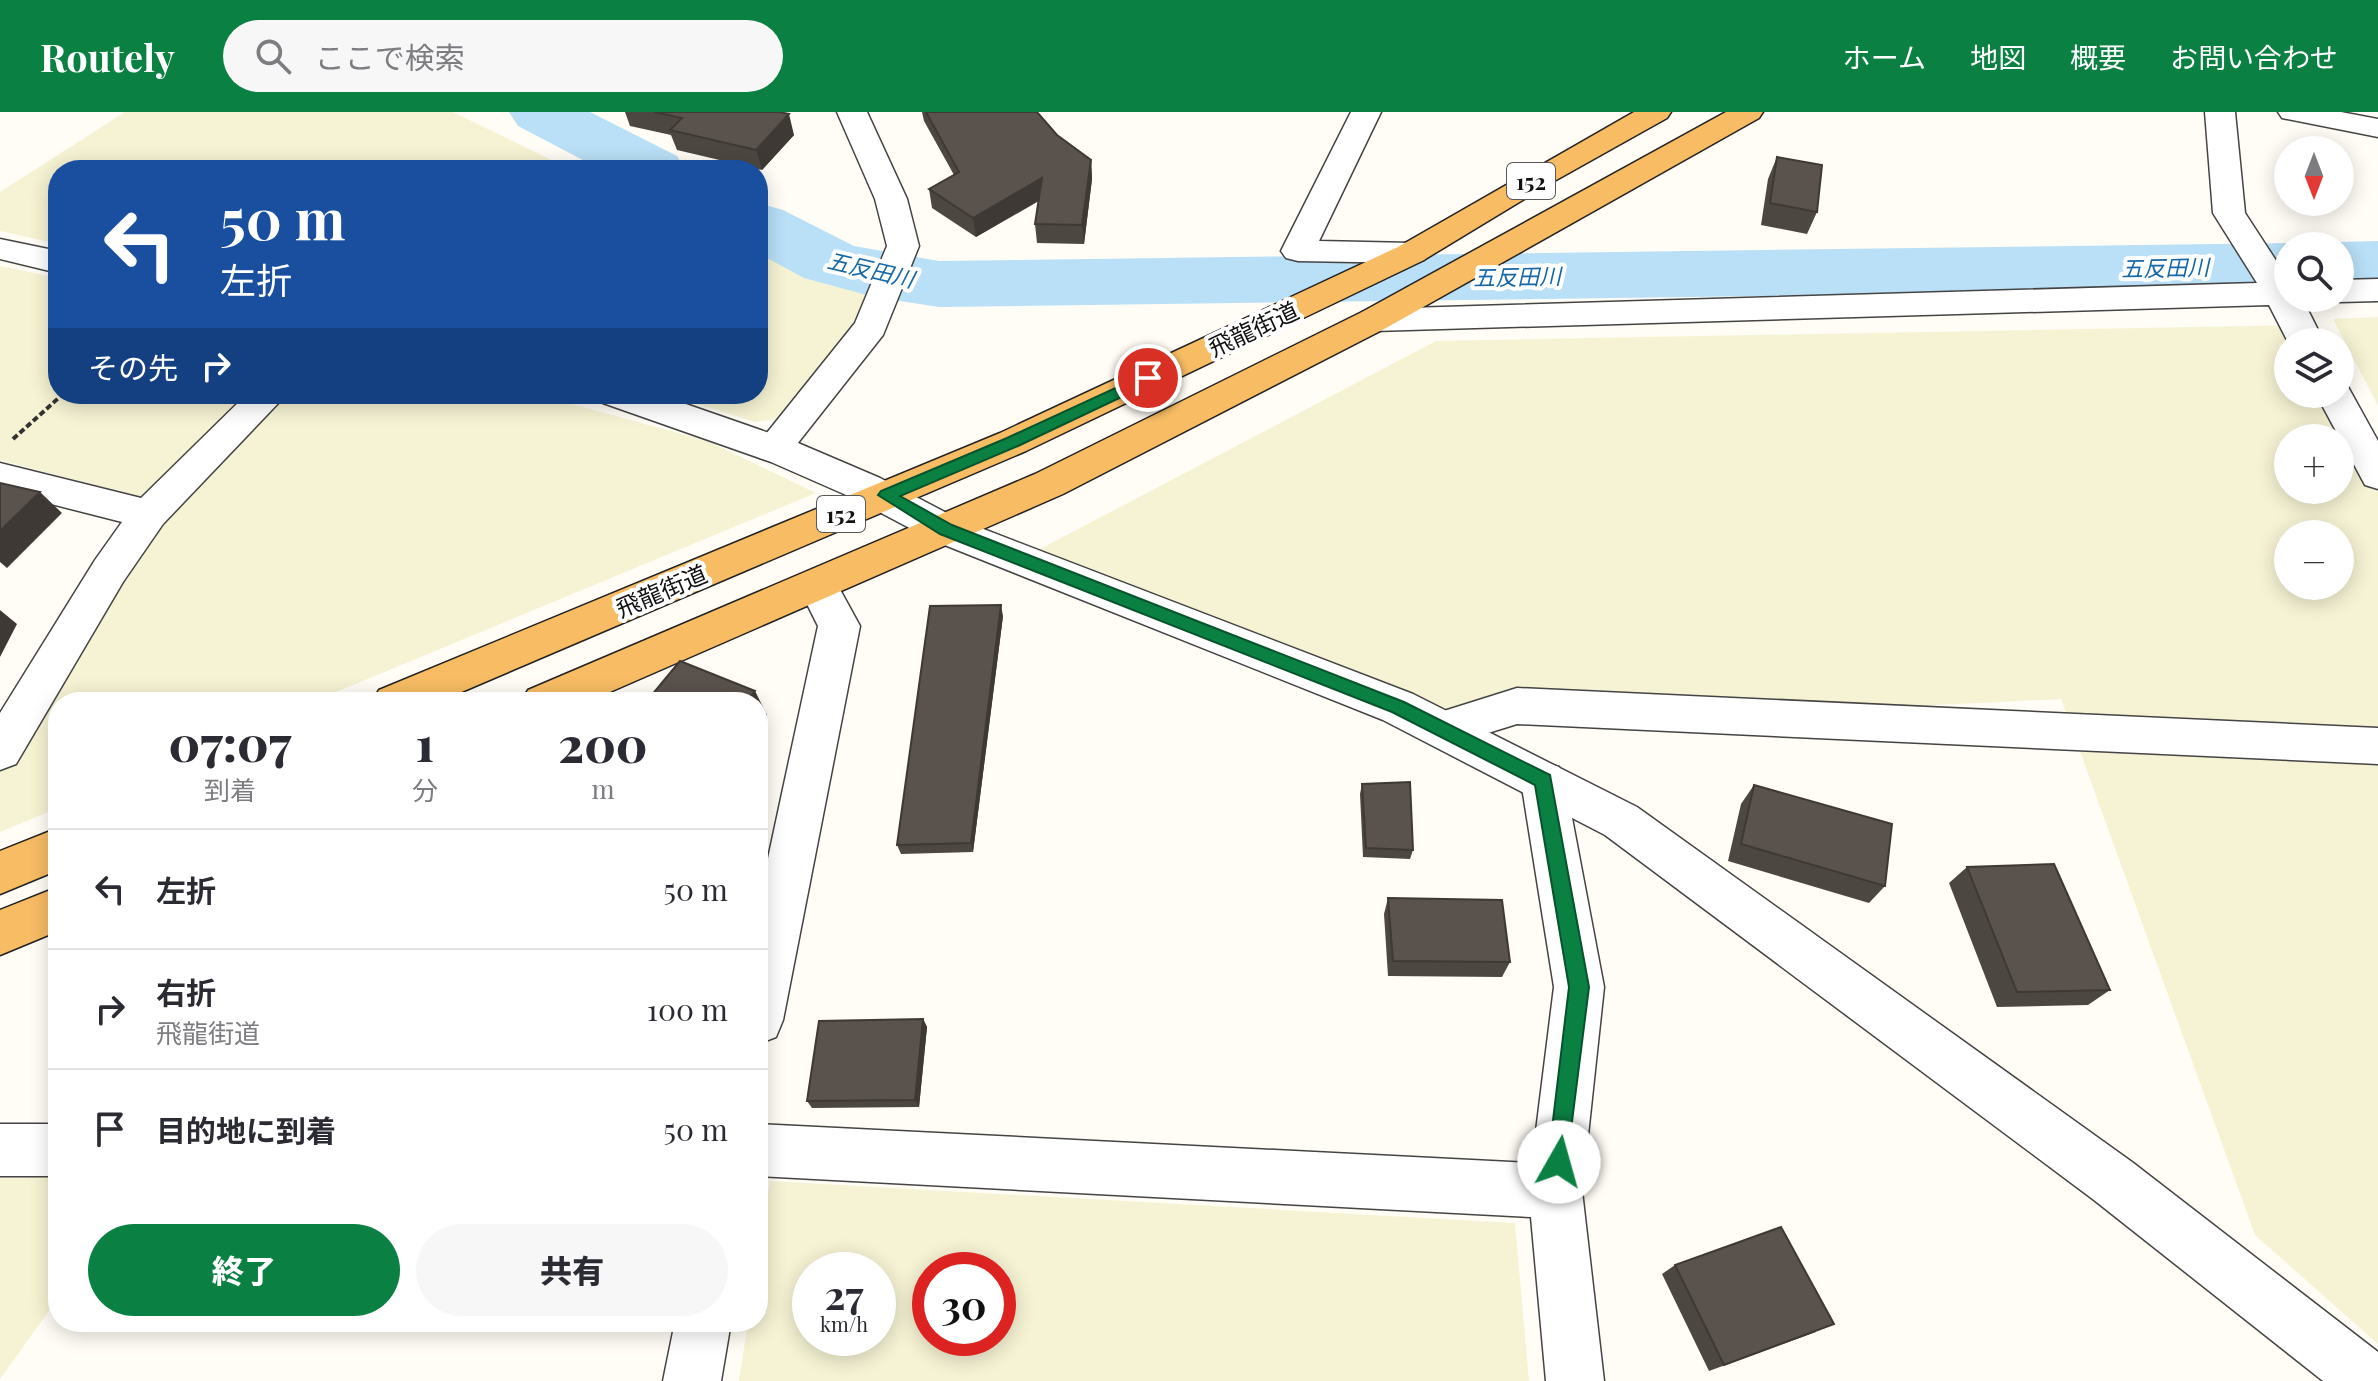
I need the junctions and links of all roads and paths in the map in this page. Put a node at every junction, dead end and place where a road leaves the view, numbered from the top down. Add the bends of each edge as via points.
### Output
1 (852, 112) edge
2 (1366, 112) edge
3 (1656, 112) edge
4 (1748, 112) edge
5 (2220, 112) edge
6 (2293, 112) edge
7 (2378, 128) edge
8 (0, 249) edge
9 (1411, 254) junction
10 (48, 260) edge
11 (2274, 281) edge
12 (2274, 290) edge
13 (2378, 290) edge
14 (2354, 291) edge
15 (1382, 316) junction
16 (54, 404) edge
17 (259, 404) edge
18 (645, 404) edge
19 (2342, 408) edge
20 (773, 449) junction
21 (5, 459) edge
22 (2378, 475) edge
23 (886, 495) junction
24 (149, 514) junction
25 (946, 530) junction
26 (818, 586) junction
27 (418, 692) edge
28 (567, 692) edge
29 (1443, 729) junction
30 (2378, 746) edge
31 (0, 751) edge
32 (1543, 781) junction
33 (48, 852) edge
34 (0, 873) edge
35 (48, 913) edge
36 (0, 933) edge
37 (768, 971) edge
38 (0, 1150) edge
39 (48, 1150) edge
40 (768, 1151) edge
41 (1555, 1191) junction
42 (701, 1332) edge
43 (692, 1381) edge
44 (1575, 1381) edge
45 (2369, 1381) edge

1 - 20 street via 891,199 903,246 871,327
2 - 9 street via 1298,251
3 - 9 highway, 飛龍街道 / 152
4 - 15 highway, 飛龍街道 / 152
5 - 11 street via 2229,213
6 - 7 street
8 - 10 street
9 - 23 highway, 飛龍街道 / 152 via 1013,442
12 - 15 street
13 - 14 street
15 - 25 highway, 飛龍街道 / 152 via 1049,484
16 - 21 path
17 - 24 street
18 - 20 street
19 - 22 street
20 - 23 street
21 - 24 street
23 - 25 street
23 - 27 highway, 飛龍街道 / 152
24 - 31 street
25 - 26 highway, 飛龍街道 / 152
25 - 29 street
26 - 28 highway, 飛龍街道 / 152
26 - 37 street via 839,626
29 - 30 street via 1517,706
29 - 32 street
32 - 41 street via 1579,987
32 - 45 street via 1621,821 2113,1181
33 - 34 highway
35 - 36 highway
38 - 39 street
40 - 41 street
41 - 44 street
42 - 43 street

